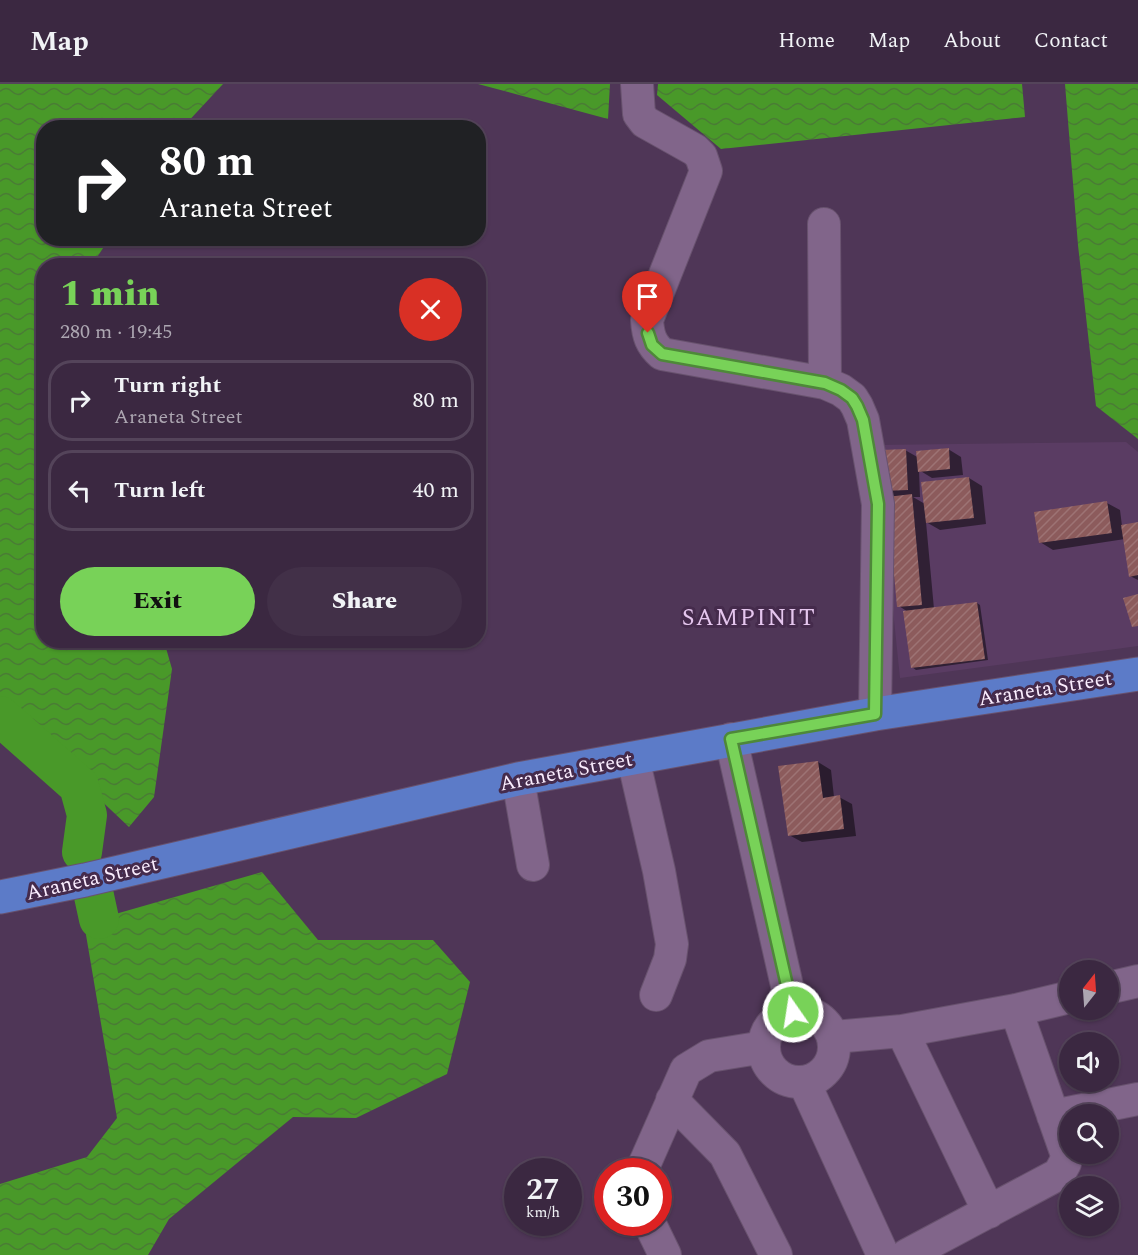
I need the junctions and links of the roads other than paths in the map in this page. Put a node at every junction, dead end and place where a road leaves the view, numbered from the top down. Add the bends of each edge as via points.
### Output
1 (637, 84) edge
2 (824, 224) dead end
3 (825, 383) junction
4 (1138, 674) edge
5 (875, 714) junction
6 (731, 739) junction
7 (633, 758) junction
8 (518, 779) junction
9 (533, 865) dead end
10 (0, 897) edge
11 (1138, 981) edge
12 (1119, 985) edge
13 (656, 994) dead end
14 (1059, 1000) edge
15 (1016, 1010) junction
16 (793, 1012) junction
17 (902, 1031) junction
18 (834, 1037) junction
19 (764, 1047) junction
20 (804, 1082) junction
21 (1138, 1099) edge
22 (672, 1100) junction
23 (1053, 1116) junction
24 (647, 1158) edge
25 (989, 1212) junction
26 (656, 1236) edge
27 (665, 1255) edge
28 (776, 1255) edge
29 (883, 1255) edge
30 (907, 1255) edge

1 - 3 street via 639,114 645,122 695,150 706,171 647,320 652,345 662,354
2 - 3 street
3 - 5 street via 852,398 860,413 878,504
4 - 5 main road, Araneta Street
5 - 6 main road, Araneta Street
6 - 7 main road, Araneta Street
6 - 16 street
7 - 8 main road, Araneta Street
7 - 13 street via 672,944
8 - 9 street
8 - 10 main road, Araneta Street
11 - 12 street
14 - 15 street
15 - 17 street
15 - 23 street
16 - 18 street via 818,1017
16 - 19 street via 778,1019 768,1031
17 - 18 street
17 - 25 street
18 - 20 street via 829,1066 818,1077
19 - 20 street via 767,1061 776,1073 789,1081
19 - 22 street via 709,1056 686,1070
20 - 29 street
21 - 23 street
22 - 24 street
22 - 28 street via 725,1154
23 - 25 street via 1067,1155 1059,1174
25 - 30 street
26 - 27 street

